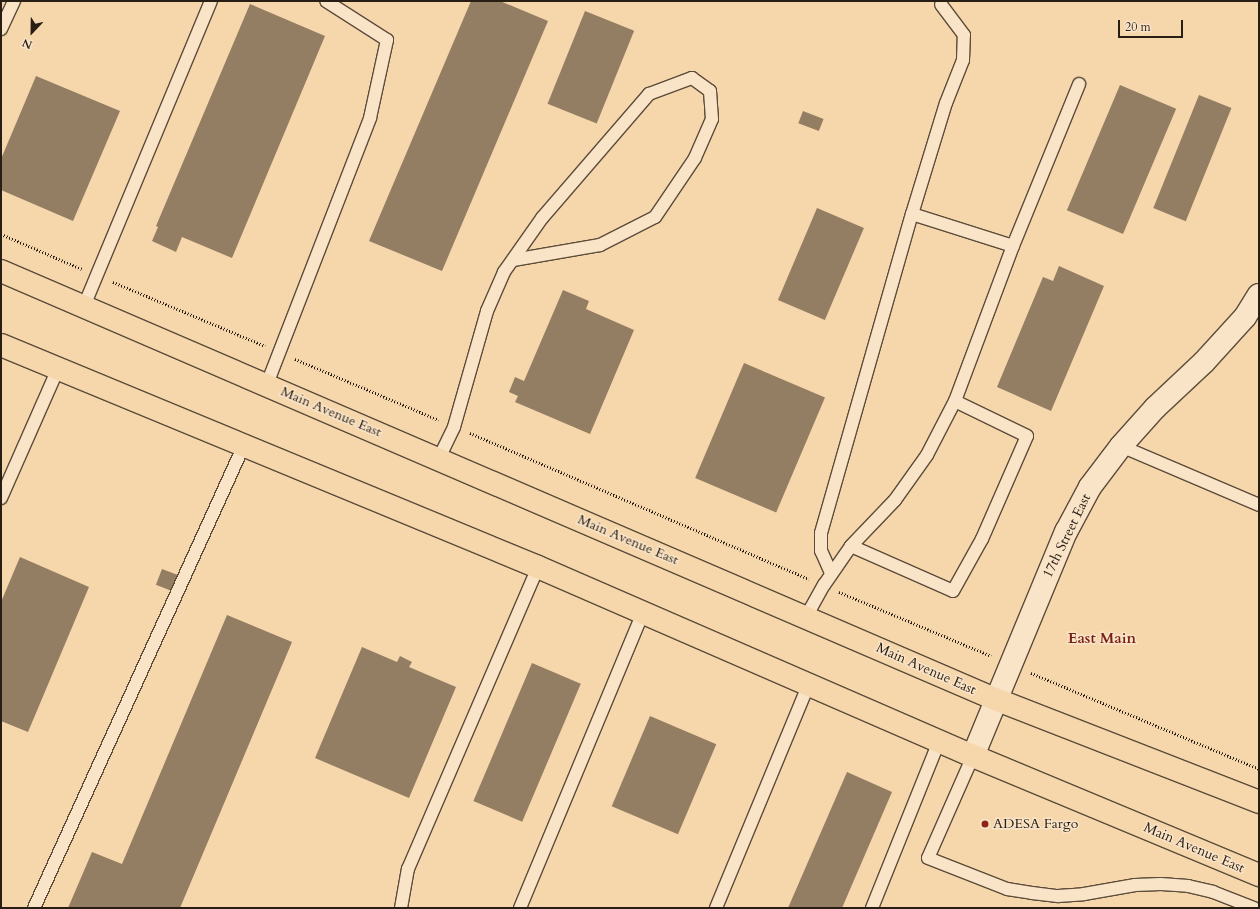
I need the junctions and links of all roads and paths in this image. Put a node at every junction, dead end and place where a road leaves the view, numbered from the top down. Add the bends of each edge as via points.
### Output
1 (14, 1) edge
2 (211, 1) edge
3 (326, 1) edge
4 (941, 5) dead end
5 (1, 29) edge
6 (1079, 84) dead end
7 (912, 214) junction
8 (1, 234) edge
9 (1014, 246) junction
10 (513, 260) junction
11 (1, 271) edge
12 (97, 275) junction
13 (1259, 295) edge
14 (84, 306) junction
15 (1, 345) edge
16 (279, 352) junction
17 (58, 369) junction
18 (267, 384) junction
19 (955, 401) junction
20 (454, 427) junction
21 (244, 445) junction
22 (1121, 446) junction
23 (439, 458) junction
24 (1, 498) edge
25 (1259, 505) edge
26 (851, 546) junction
27 (538, 567) junction
28 (831, 573) junction
29 (824, 585) junction
30 (643, 612) junction
31 (806, 617) junction
32 (973, 648) dead end
33 (1056, 683) dead end
34 (809, 684) junction
35 (995, 699) junction
36 (939, 741) junction
37 (973, 756) junction
38 (1259, 769) edge
39 (1259, 802) edge
40 (1259, 875) edge
41 (34, 908) edge
42 (401, 908) edge
43 (520, 908) edge
44 (716, 908) edge
45 (872, 908) edge
46 (1254, 908) edge

1 - 5 lane
2 - 12 lane
3 - 16 lane via 387,40 370,118
4 - 7 lane via 964,35 963,60 946,103
6 - 9 lane
7 - 9 lane
7 - 28 lane via 821,533 821,552
8 - 12 path
9 - 19 lane
10 - 10 lane via 600,245 655,217 695,158 712,119 710,91 692,78 649,94 542,218
10 - 20 lane via 504,272 487,311
11 - 14 main road, Main Avenue East
12 - 14 lane
12 - 16 path
13 - 22 street, 17th Street East via 1245,317 1204,362 1155,408
14 - 18 main road, Main Avenue East
15 - 17 main road, Main Avenue East
16 - 18 lane
16 - 20 path
17 - 21 main road, Main Avenue East
17 - 24 lane
18 - 23 main road, Main Avenue East
19 - 26 lane via 928,455 895,500
19 - 26 lane via 1026,436 982,539 954,591
20 - 23 lane
20 - 29 path
21 - 27 main road, Main Avenue East
21 - 41 lane
22 - 25 lane
22 - 35 street, 17th Street East via 1090,487 1066,532
23 - 31 main road, Main Avenue East
26 - 28 lane
27 - 30 main road, Main Avenue East
27 - 42 lane via 408,869
28 - 29 lane
29 - 31 lane
29 - 32 path
30 - 34 main road, Main Avenue East
30 - 43 lane
31 - 35 main road, Main Avenue East
33 - 38 path
34 - 36 main road, Main Avenue East
34 - 44 lane
35 - 37 street, 17th Street East
35 - 39 main road, Main Avenue East
36 - 37 main road, Main Avenue East
36 - 45 lane
37 - 40 main road, Main Avenue East
37 - 46 lane via 928,858 994,885 1032,894 1084,894 1135,885 1161,884 1188,886 1213,892

